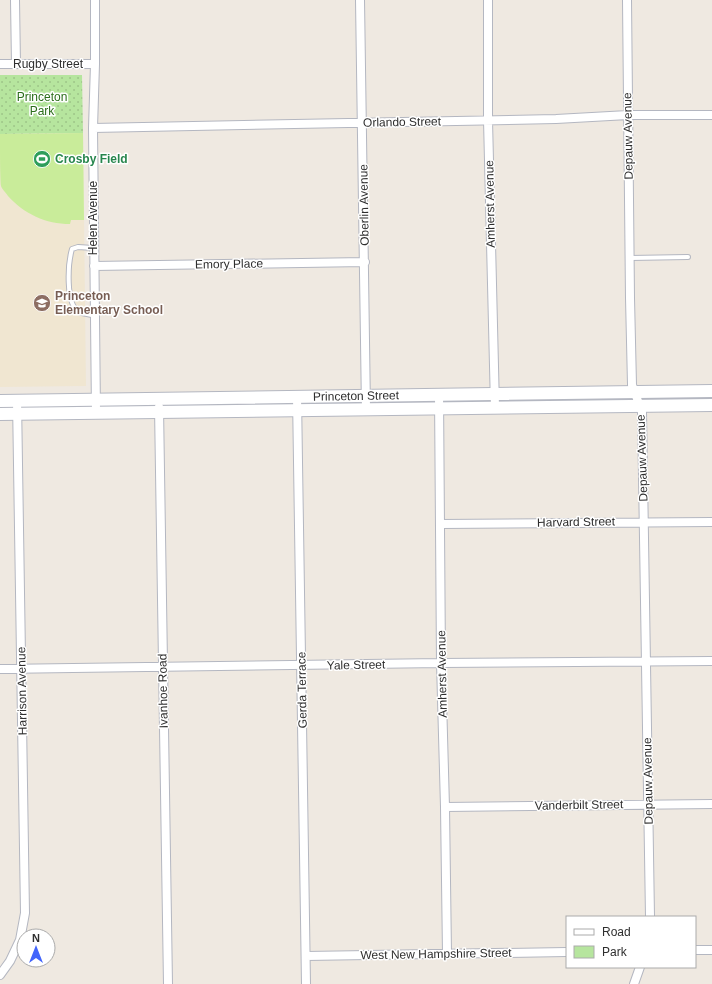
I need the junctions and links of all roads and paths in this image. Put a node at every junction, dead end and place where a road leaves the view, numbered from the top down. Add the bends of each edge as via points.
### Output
1 (15, 0) edge
2 (95, 0) edge
3 (360, 0) edge
4 (488, 0) edge
5 (627, 0) edge
6 (0, 64) edge
7 (16, 64) junction
8 (95, 64) junction
9 (628, 115) junction
10 (712, 115) edge
11 (488, 120) junction
12 (363, 122) junction
13 (92, 128) junction
14 (93, 248) junction
15 (688, 257) dead end
16 (630, 258) junction
17 (365, 262) junction
18 (94, 266) junction
19 (94, 316) junction
20 (712, 391) edge
21 (635, 392) junction
22 (439, 394) junction
23 (495, 394) junction
24 (297, 396) junction
25 (366, 396) junction
26 (159, 398) junction
27 (96, 399) junction
28 (17, 400) junction
29 (0, 401) edge
30 (712, 405) edge
31 (640, 406) junction
32 (495, 407) junction
33 (439, 408) junction
34 (366, 409) junction
35 (297, 410) junction
36 (159, 412) junction
37 (96, 413) junction
38 (0, 414) edge
39 (17, 414) junction
40 (644, 521) junction
41 (712, 522) edge
42 (440, 524) junction
43 (712, 661) edge
44 (647, 662) junction
45 (441, 663) junction
46 (302, 666) junction
47 (163, 668) junction
48 (0, 669) edge
49 (22, 669) junction
50 (649, 804) junction
51 (712, 804) edge
52 (445, 807) junction
53 (650, 916) edge
54 (696, 950) edge
55 (712, 950) edge
56 (566, 952) edge
57 (447, 954) junction
58 (306, 956) junction
59 (640, 968) edge
60 (0, 975) edge
61 (168, 984) edge
62 (306, 984) edge
63 (634, 984) edge

1 - 7 street
2 - 8 street, Helen Avenue
3 - 12 street, Oberlin Avenue
4 - 11 street, Amherst Avenue
5 - 9 street, Depauw Avenue
6 - 7 street, Rugby Street
7 - 8 street, Rugby Street
8 - 13 street, Helen Avenue
9 - 10 street, Orlando Street
9 - 11 street, Orlando Street
9 - 16 street, Depauw Avenue
11 - 12 street, Orlando Street
11 - 23 street, Amherst Avenue
12 - 13 street, Orlando Street
12 - 17 street, Oberlin Avenue
13 - 14 street, Helen Avenue
14 - 18 street, Helen Avenue
14 - 19 lane via 78,247 72,250 70,298 79,312
15 - 16 lane
16 - 21 street, Depauw Avenue via 632,385
17 - 18 street, Emory Place
17 - 25 street, Oberlin Avenue
18 - 19 street, Helen Avenue
19 - 27 street, Helen Avenue
20 - 21 main road, Princeton Street
21 - 23 main road, Princeton Street
21 - 31 street, Depauw Avenue
22 - 23 main road, Princeton Street
22 - 25 main road, Princeton Street
22 - 33 street, Amherst Avenue
23 - 32 street, Amherst Avenue
24 - 25 main road, Princeton Street
24 - 26 main road, Princeton Street
24 - 35 street, Gerda Terrace
25 - 34 street, Oberlin Avenue
26 - 27 main road, Princeton Street
26 - 36 street, Ivanhoe Road
27 - 28 main road, Princeton Street
27 - 37 street, Helen Avenue
28 - 29 main road, Princeton Street
28 - 39 street, Harrison Avenue
30 - 31 main road, Princeton Street
31 - 32 main road, Princeton Street
31 - 40 street, Depauw Avenue
32 - 33 main road, Princeton Street
33 - 34 main road, Princeton Street
33 - 42 street, Amherst Avenue
34 - 35 main road, Princeton Street
35 - 36 main road, Princeton Street
35 - 46 street, Gerda Terrace
36 - 37 main road, Princeton Street
36 - 47 street, Ivanhoe Road
37 - 39 main road, Princeton Street
38 - 39 main road, Princeton Street
39 - 49 street, Harrison Avenue
40 - 41 street, Harvard Street
40 - 42 street, Harvard Street
40 - 44 street, Depauw Avenue
42 - 45 street, Amherst Avenue
43 - 44 street, Yale Street
44 - 45 street, Yale Street
44 - 50 street, Depauw Avenue
45 - 46 street, Yale Street
45 - 52 street, Amherst Avenue
46 - 47 street, Yale Street
46 - 58 street, Gerda Terrace
47 - 49 street, Yale Street
47 - 61 street, Ivanhoe Road
48 - 49 street, Yale Street
49 - 60 street, Harrison Avenue via 25,913 20,940
50 - 51 street, Vanderbilt Street
50 - 52 street, Vanderbilt Street
50 - 53 street, Depauw Avenue
52 - 57 street, Amherst Avenue
54 - 55 street
56 - 57 street, West New Hampshire Street
57 - 58 street, West New Hampshire Street
58 - 62 street, Gerda Terrace
59 - 63 street

